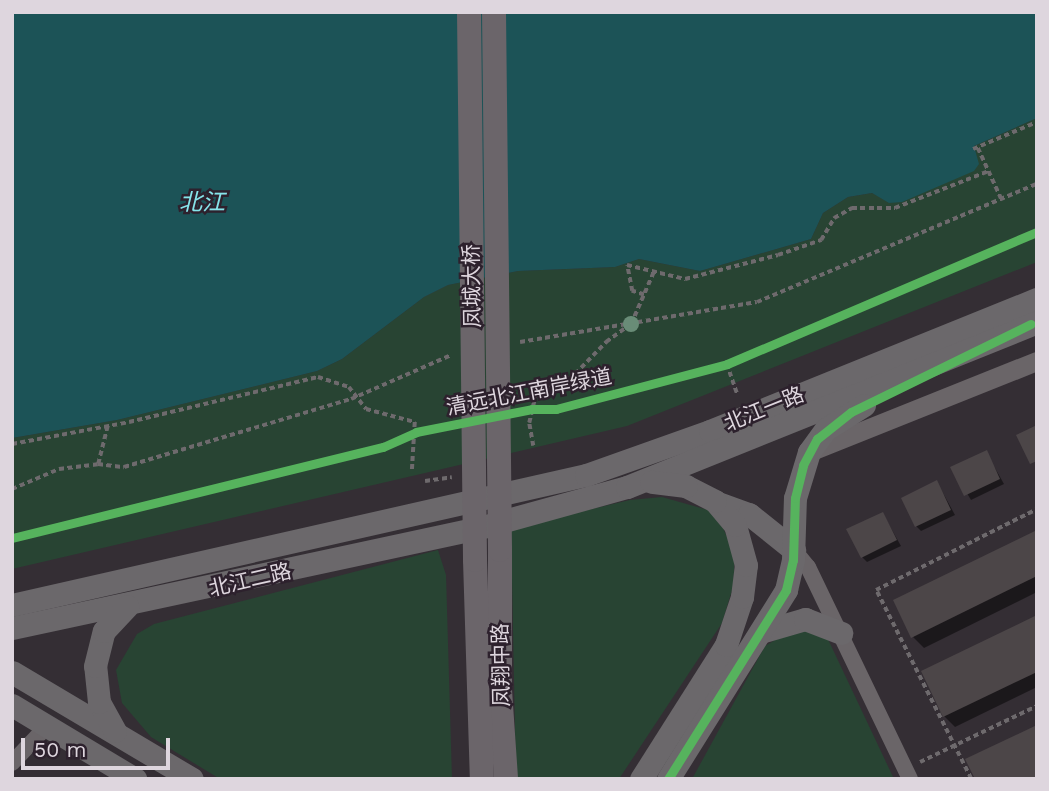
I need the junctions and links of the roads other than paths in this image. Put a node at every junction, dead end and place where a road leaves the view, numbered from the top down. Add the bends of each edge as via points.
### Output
1 (469, 12) edge
2 (494, 12) edge
3 (1037, 299) edge
4 (1034, 323) edge
5 (1037, 361) edge
6 (809, 452) junction
7 (627, 487) junction
8 (485, 499) joint
9 (715, 501) junction
10 (486, 526) joint
11 (500, 550) joint
12 (794, 550) junction
13 (12, 605) edge
14 (128, 606) junction
15 (12, 628) edge
16 (764, 631) junction
17 (841, 633) junction
18 (12, 672) edge
19 (12, 705) edge
20 (48, 725) junction
21 (115, 731) junction
22 (12, 763) edge
23 (908, 774) edge
24 (135, 779) edge
25 (192, 779) edge
26 (482, 779) edge
27 (506, 779) edge
28 (641, 779) edge
29 (668, 779) edge

1 - 26 main road, 凤城大桥, bridge
2 - 11 main road, 凤城大桥, bridge
3 - 8 main road, 北江一路 via 645,456
4 - 6 main road via 851,412 826,429
4 - 7 main road, 北江一路
5 - 6 street
6 - 12 main road via 795,498
7 - 9 main road via 671,482
7 - 10 main road, 北江一路
8 - 13 main road, 北江二路
9 - 12 main road via 756,519
9 - 28 main road via 742,541 746,565 742,597 726,645
10 - 14 main road, 北江二路
11 - 27 main road, 凤翔中路 via 500,690
12 - 16 main road via 786,590
12 - 17 street via 808,567
14 - 15 main road, 北江二路
14 - 21 main road via 104,631 95,666 99,702
16 - 17 main road via 805,619
16 - 29 main road
17 - 23 street
18 - 21 main road
19 - 20 main road
20 - 22 street
20 - 24 main road
21 - 25 main road

